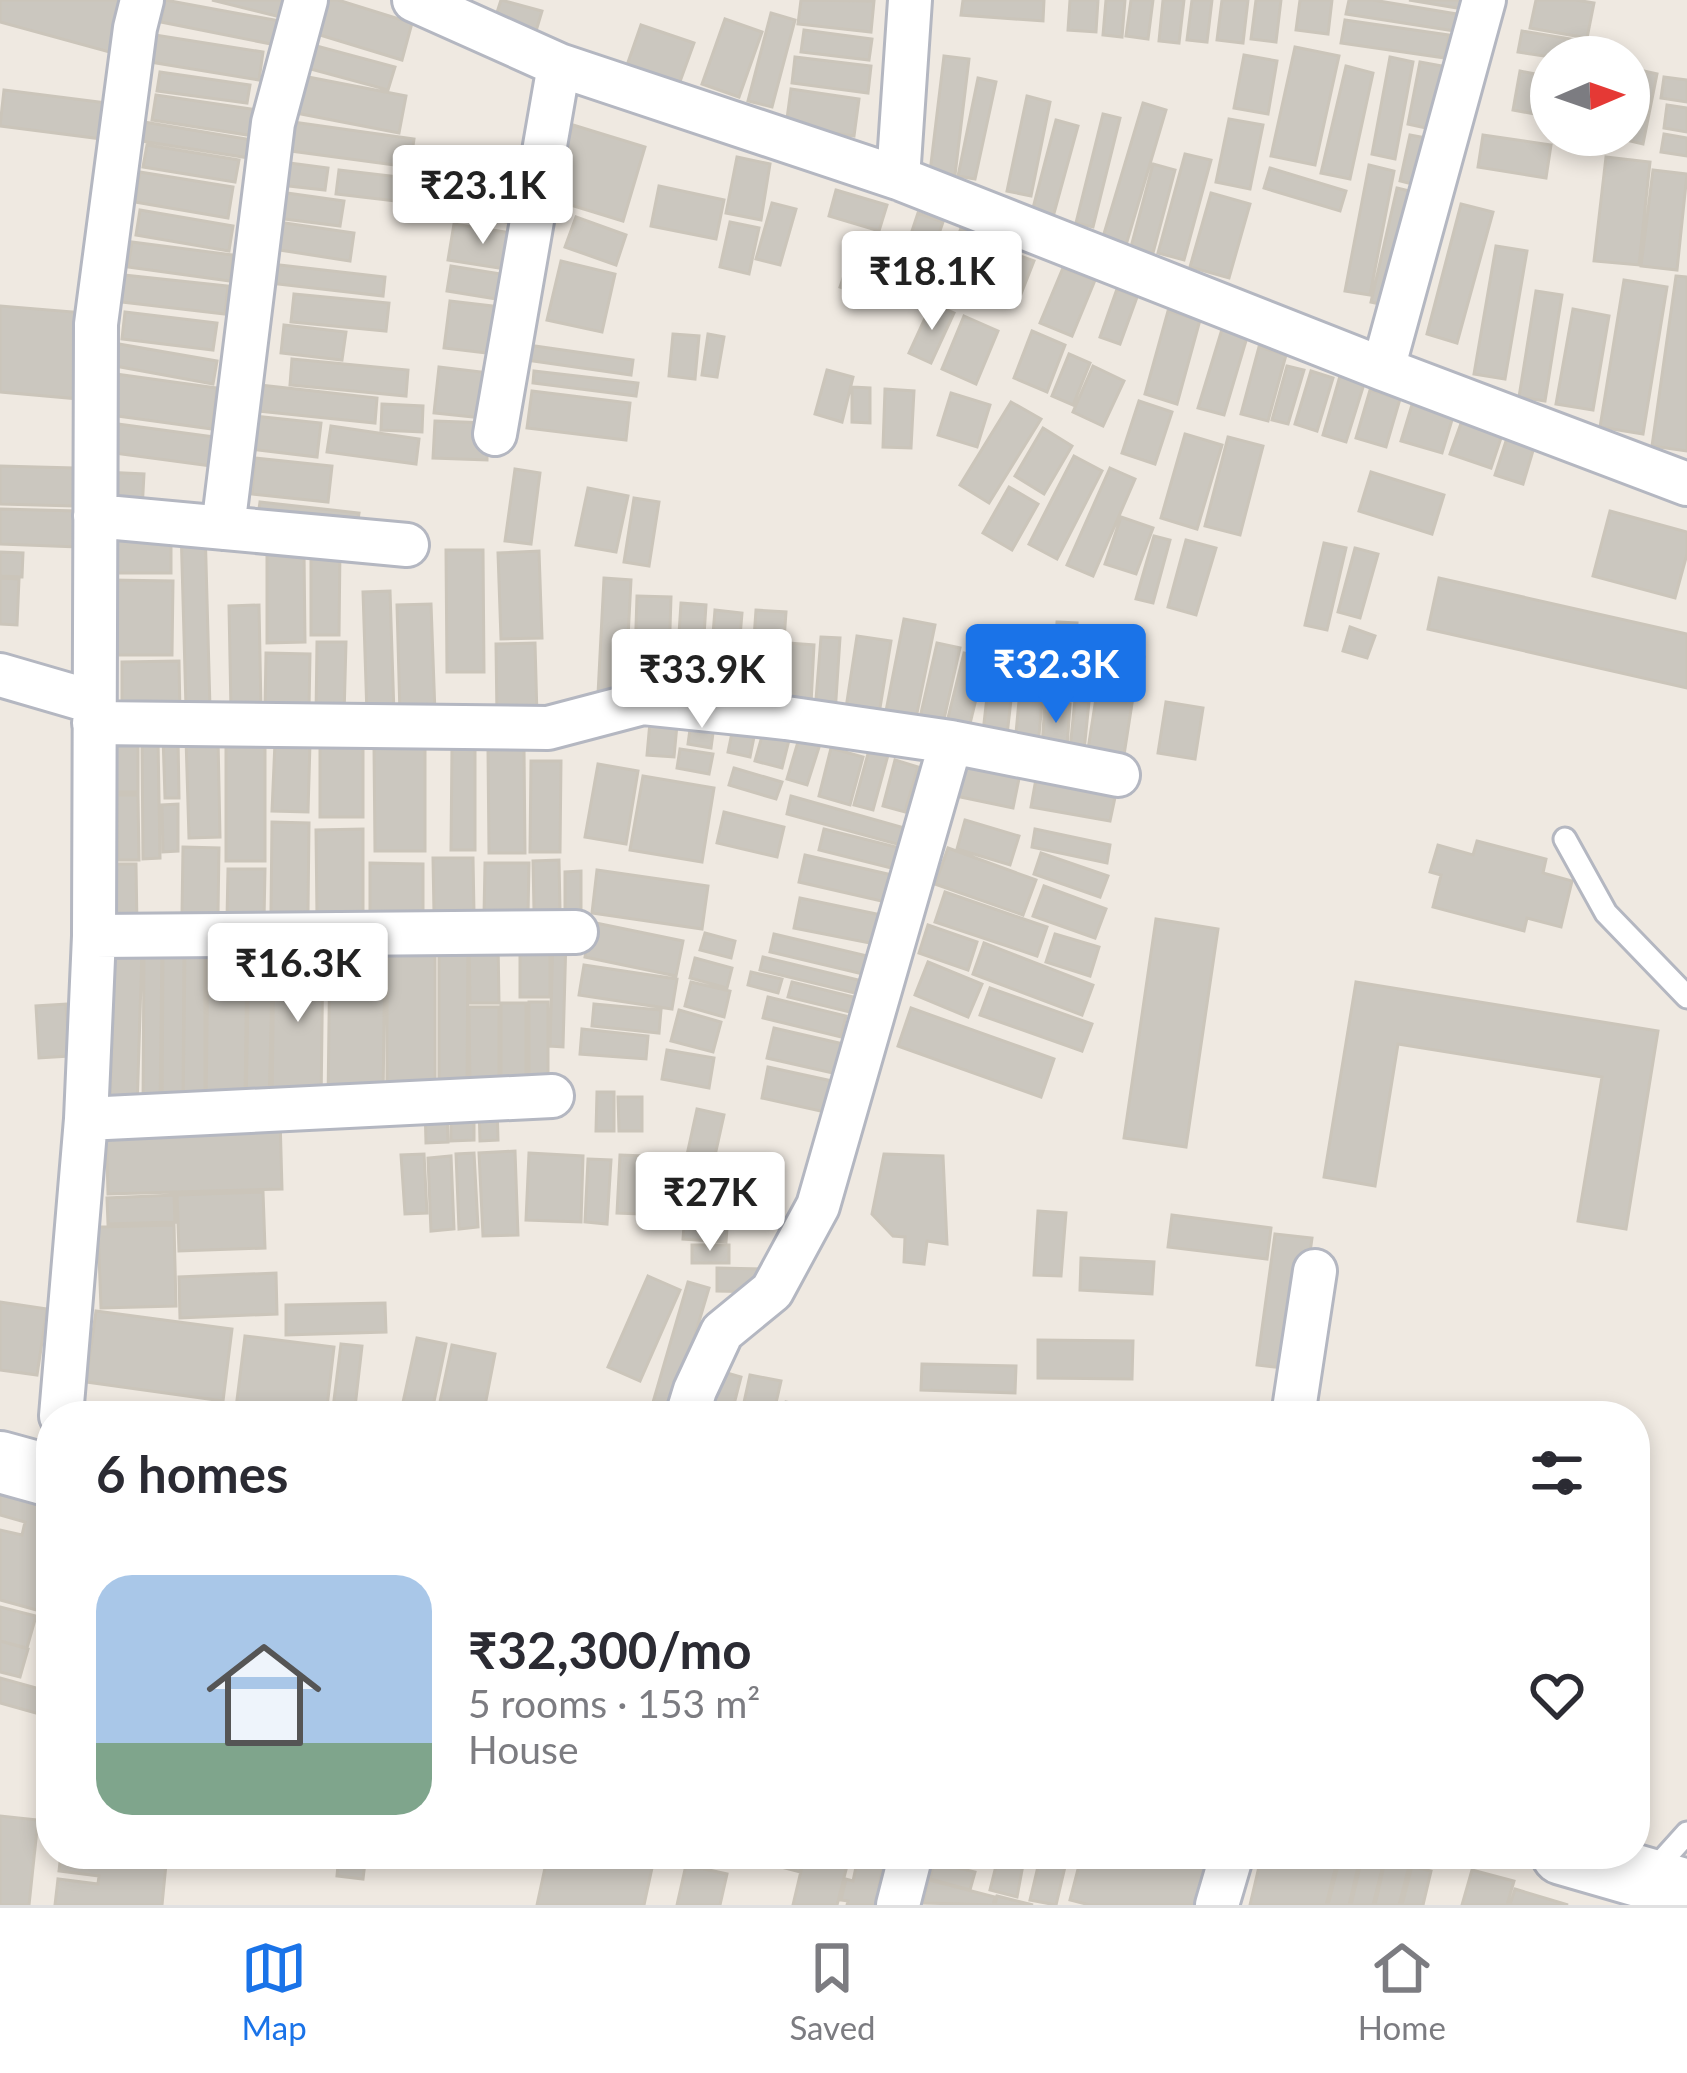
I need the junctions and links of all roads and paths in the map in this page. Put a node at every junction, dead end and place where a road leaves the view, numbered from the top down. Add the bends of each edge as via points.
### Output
1 (142, 0) edge
2 (306, 0) edge
3 (414, 0) edge
4 (910, 0) edge
5 (1484, 0) edge
6 (489, 14) edge
7 (559, 64) junction
8 (898, 178) junction
9 (1383, 369) junction
10 (495, 434) dead end
11 (1687, 484) edge
12 (95, 516) junction
13 (224, 528) junction
14 (407, 545) dead end
15 (0, 675) edge
16 (94, 712) junction
17 (951, 742) junction
18 (1118, 775) dead end
19 (1564, 839) dead end
20 (576, 932) dead end
21 (94, 936) junction
22 (1687, 997) edge
23 (552, 1096) dead end
24 (86, 1119) junction
25 (1315, 1271) dead end
26 (63, 1401) edge
27 (692, 1401) edge
28 (1295, 1401) edge
29 (0, 1462) edge
30 (36, 1472) edge
31 (1687, 1833) edge
32 (907, 1869) edge
33 (1227, 1869) edge
34 (1614, 1869) edge
35 (1667, 1884) edge
36 (898, 1905) edge
37 (1216, 1905) edge

1 - 12 street via 96,324
2 - 13 street via 274,123
3 - 6 street
4 - 8 street
5 - 9 street
6 - 7 street
7 - 8 street
7 - 10 street
8 - 9 street
9 - 11 street
12 - 13 street
12 - 16 street
13 - 14 street
15 - 16 street
16 - 17 street via 548,728 644,703
16 - 21 street
17 - 18 street
17 - 27 street via 818,1206 772,1292 722,1332
19 - 22 lane via 1606,913
20 - 21 street
21 - 24 street
23 - 24 street
24 - 26 street
25 - 28 street
29 - 30 main road
31 - 35 lane
32 - 36 street
33 - 37 street
34 - 35 main road

